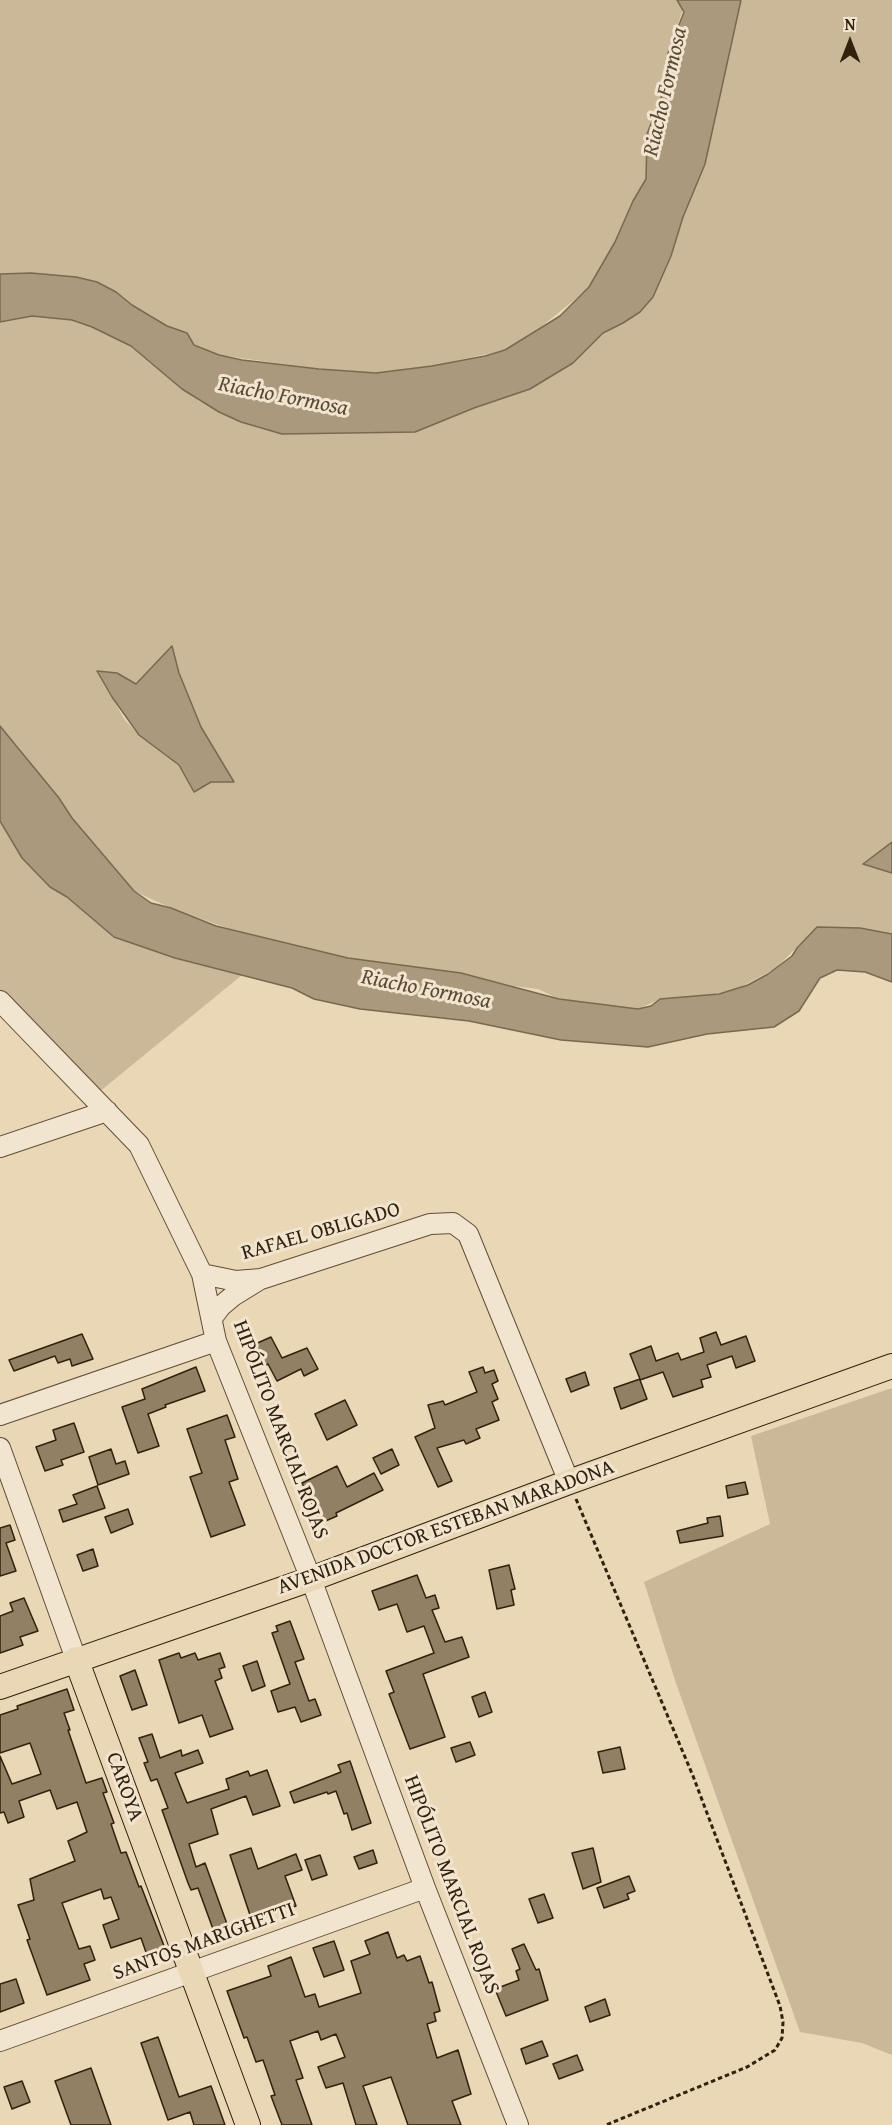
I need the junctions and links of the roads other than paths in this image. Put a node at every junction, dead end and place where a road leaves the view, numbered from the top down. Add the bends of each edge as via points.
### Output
1 (0, 1001) edge
2 (106, 1111) junction
3 (0, 1147) edge
4 (202, 1274) junction
5 (261, 1279) junction
6 (212, 1318) junction
7 (216, 1341) junction
8 (892, 1366) edge
9 (0, 1415) edge
10 (0, 1448) edge
11 (568, 1482) junction
12 (311, 1579) junction
13 (76, 1659) junction
14 (0, 1687) edge
15 (425, 1888) junction
16 (192, 1972) junction
17 (0, 2042) edge
18 (248, 2125) edge
19 (518, 2125) edge

1 - 2 street, HIPÓLITO MARCIAL ROJAS
2 - 3 street
2 - 4 street, HIPÓLITO MARCIAL ROJAS via 139,1145
4 - 5 street, RAFAEL OBLIGADO via 236,1281
4 - 6 street, HIPÓLITO MARCIAL ROJAS
5 - 6 street via 233,1296
5 - 11 street, RAFAEL OBLIGADO via 430,1224 453,1223 468,1234
6 - 7 street, HIPÓLITO MARCIAL ROJAS
7 - 9 street
7 - 12 street, HIPÓLITO MARCIAL ROJAS
8 - 11 main road, AVENIDA DOCTOR ESTEBAN MARADONA
10 - 13 street, CAROYA
11 - 12 main road, AVENIDA DOCTOR ESTEBAN MARADONA
12 - 13 main road, AVENIDA DOCTOR ESTEBAN MARADONA
12 - 15 street, HIPÓLITO MARCIAL ROJAS
13 - 14 main road, AVENIDA DOCTOR ESTEBAN MARADONA
13 - 16 main road, CAROYA
15 - 16 street, SANTOS MARIGHETTI
15 - 19 street, HIPÓLITO MARCIAL ROJAS
16 - 17 street, SANTOS MARIGHETTI
16 - 18 main road, CAROYA

